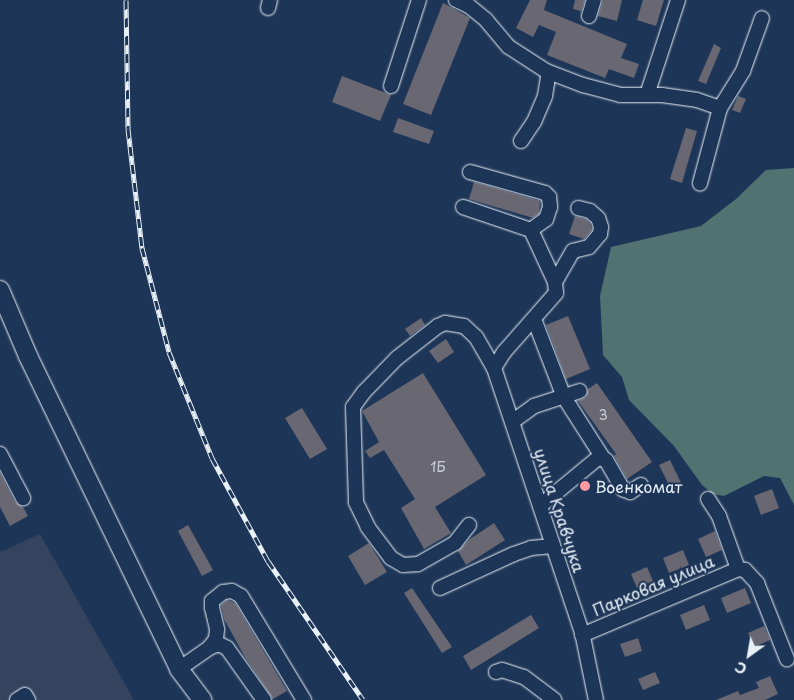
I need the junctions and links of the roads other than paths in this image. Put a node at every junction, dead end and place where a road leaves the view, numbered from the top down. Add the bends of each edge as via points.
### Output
1 (419, 0) edge
2 (456, 0) edge
3 (594, 0) edge
4 (678, 0) edge
5 (589, 16) dead end
6 (762, 18) dead end
7 (549, 72) junction
8 (391, 86) dead end
9 (647, 95) junction
10 (720, 108) junction
11 (521, 141) dead end
12 (470, 172) dead end
13 (700, 183) dead end
14 (463, 206) dead end
15 (578, 208) dead end
16 (531, 230) junction
17 (555, 282) junction
18 (0, 290) edge
19 (534, 319) junction
20 (494, 368) junction
21 (580, 391) dead end
22 (564, 397) junction
23 (512, 422) junction
24 (0, 454) edge
25 (602, 458) junction
26 (641, 485) dead end
27 (24, 498) dead end
28 (708, 499) dead end
29 (540, 506) junction
30 (468, 525) dead end
31 (553, 546) junction
32 (738, 569) junction
33 (440, 588) dead end
34 (582, 635) junction
35 (210, 648) junction
36 (787, 659) dead end
37 (180, 669) junction
38 (496, 672) dead end
39 (17, 700) edge
40 (28, 700) edge
41 (202, 700) edge
42 (264, 700) edge
43 (304, 700) edge
44 (554, 700) edge
45 (596, 700) edge

1 - 8 lane
2 - 7 lane via 486,20 509,47
3 - 5 lane
4 - 9 lane
6 - 10 lane via 743,71
7 - 9 lane via 620,95
7 - 11 lane via 545,96 534,122
9 - 10 lane via 697,100
10 - 13 lane
12 - 16 lane via 550,197 546,219
14 - 16 lane
15 - 17 lane via 598,218 600,234 589,246 573,251
16 - 17 lane
17 - 19 lane via 556,293
18 - 37 main road via 28,356
19 - 20 lane
19 - 22 lane
20 - 23 lane, улица Кравчука
20 - 30 lane, улица Кравчука via 476,337 464,326 445,323 398,358 353,407 356,502 368,527 391,558 404,565 418,564 455,542
21 - 22 lane
22 - 23 lane via 534,406
22 - 25 lane
23 - 29 lane, улица Кравчука
24 - 27 lane
25 - 26 lane via 623,489 630,492
25 - 29 lane
28 - 32 lane via 719,516
29 - 31 lane, улица Кравчука
31 - 33 lane via 514,554
31 - 34 lane, улица Кравчука
32 - 34 lane, Парковая улица
32 - 36 lane via 745,570 757,583
34 - 45 lane, улица Кравчука
35 - 37 lane
35 - 42 lane via 219,644 227,648
35 - 43 lane via 218,629 212,601 223,592 232,591 240,596
37 - 41 main road
38 - 44 lane via 502,670 524,677
39 - 40 lane via 25,695

